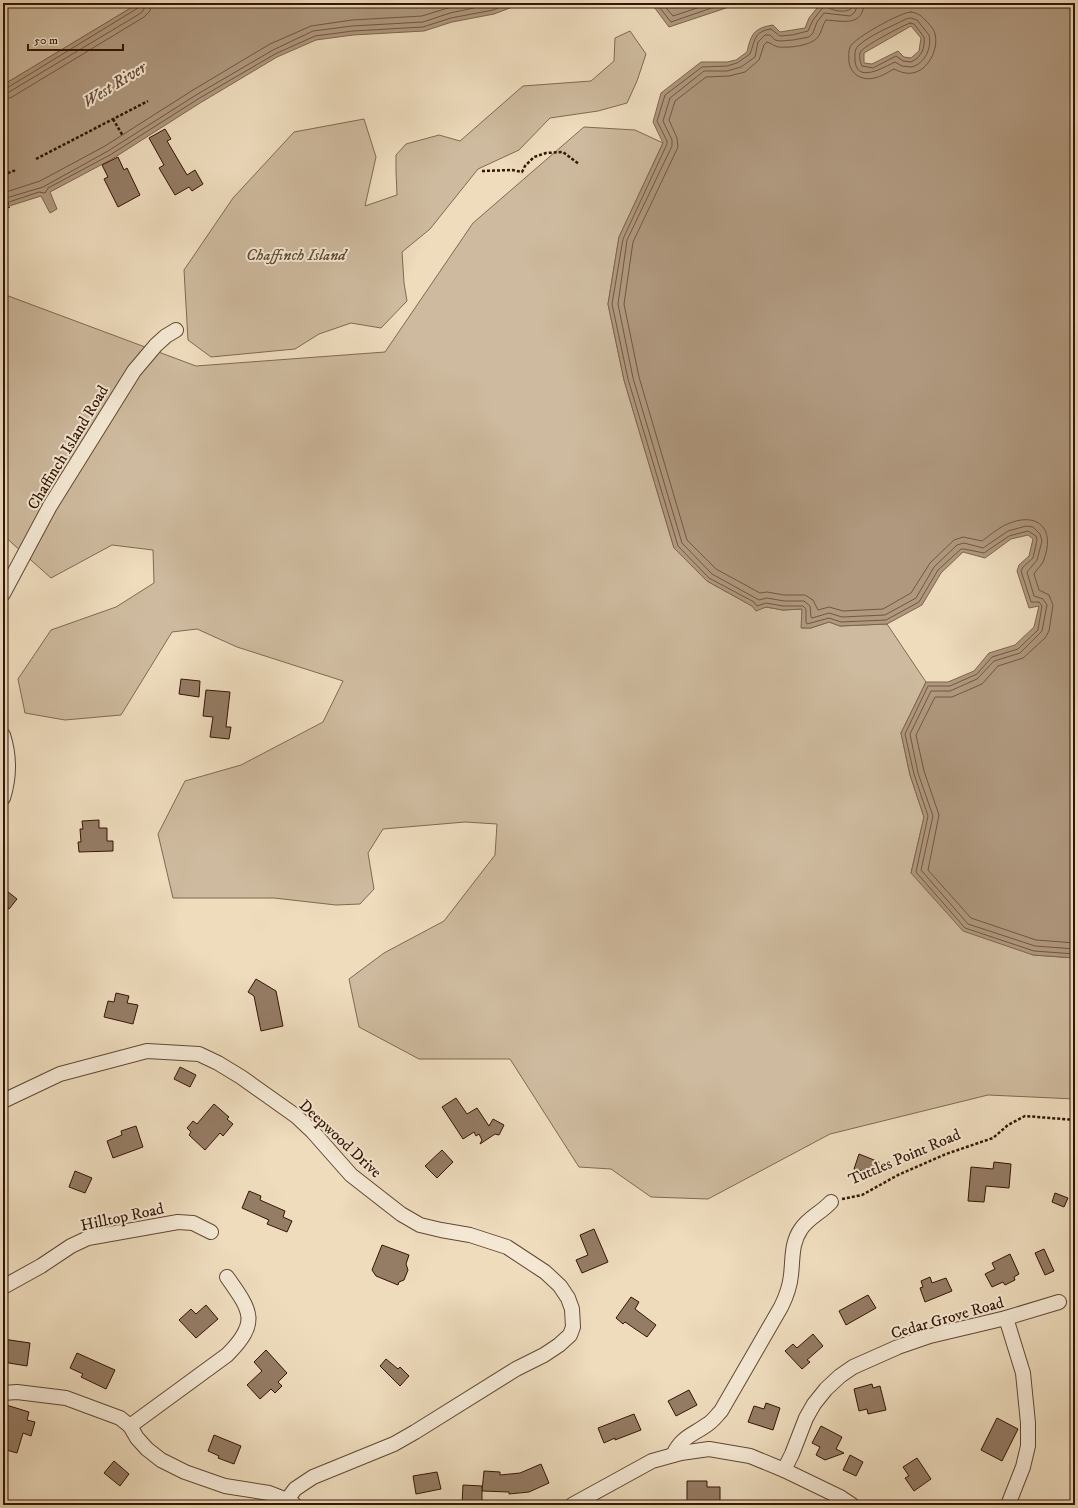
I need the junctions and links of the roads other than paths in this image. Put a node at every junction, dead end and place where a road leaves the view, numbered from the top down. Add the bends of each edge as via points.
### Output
1 (176, 330) dead end
2 (3, 594) edge
3 (3, 735) edge
4 (3, 798) edge
5 (3, 1101) edge
6 (831, 1202) road end
7 (211, 1232) dead end
8 (227, 1277) dead end
9 (3, 1287) edge
10 (1059, 1302) dead end
11 (1006, 1318) junction
12 (3, 1393) edge
13 (130, 1426) junction
14 (673, 1455) junction
15 (784, 1470) junction
16 (291, 1502) edge
17 (572, 1505) edge
18 (852, 1505) edge
19 (1008, 1505) edge

1 - 2 street, Chaffinch Island Road via 156,345 134,371 50,506
3 - 4 street via 9,765
5 - 16 street, Deepwood Drive via 60,1074 147,1051 199,1054 241,1076 296,1116 314,1132 351,1175 401,1214 420,1225 470,1235 507,1247 545,1272 560,1286 572,1309 573,1327 570,1335 558,1345 394,1444 313,1477 295,1489
6 - 14 street via 797,1235 788,1291 721,1411 709,1424 683,1440
7 - 9 street, Hilltop Road via 193,1223 178,1222 88,1238
8 - 13 street via 247,1306 249,1320 246,1332 239,1343 227,1355
10 - 11 street, Cedar Grove Road
11 - 15 street, Cedar Grove Road via 930,1336 853,1367 826,1389 814,1404
11 - 19 street via 1023,1373 1028,1430 1028,1446 1023,1467
12 - 13 street via 17,1392 66,1398 120,1418
13 - 16 street via 147,1449 161,1460 185,1472 225,1486 269,1493
14 - 15 street via 709,1449 750,1456
14 - 17 street via 652,1461
15 - 18 street

